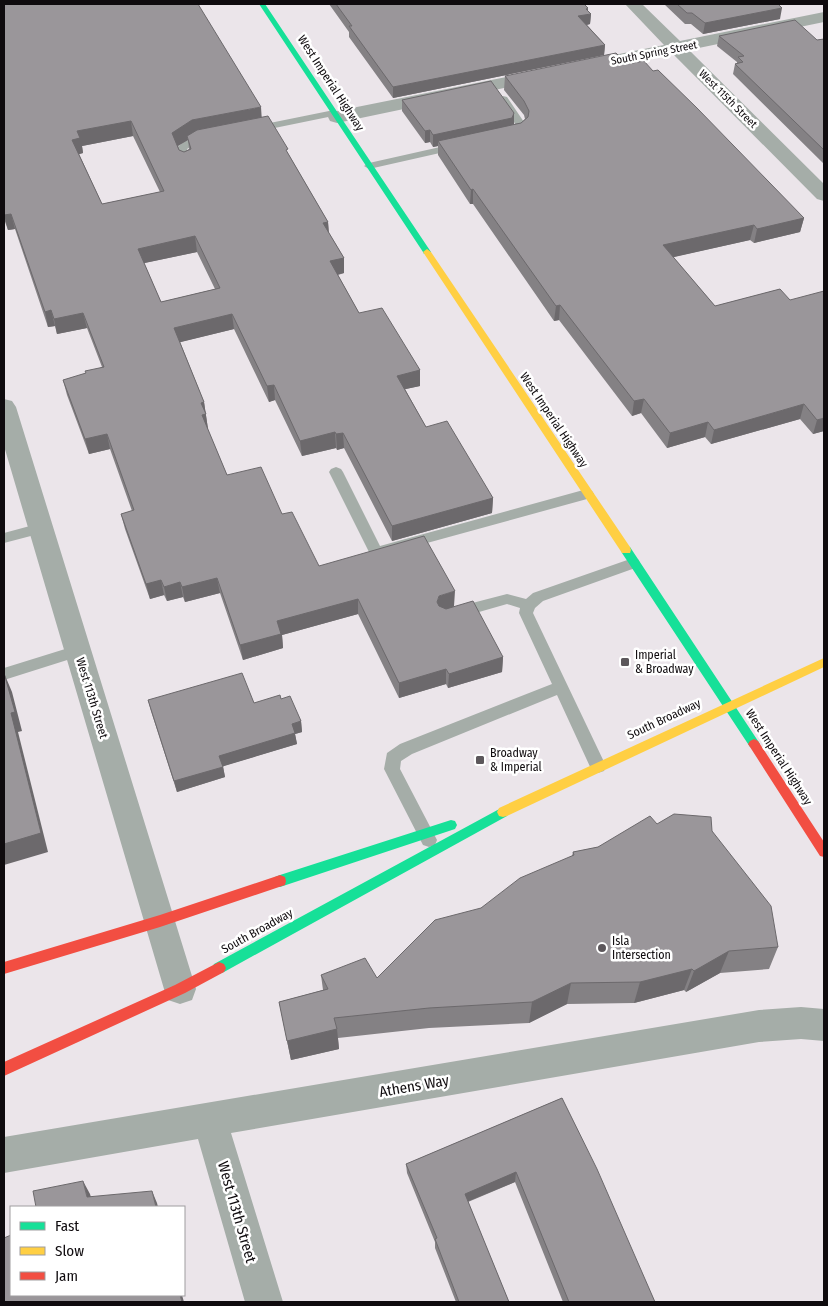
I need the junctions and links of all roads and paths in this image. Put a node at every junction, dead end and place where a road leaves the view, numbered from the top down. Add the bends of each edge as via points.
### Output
1 (262, 4) edge
2 (633, 4) edge
3 (824, 18) edge
4 (677, 48) junction
5 (492, 85) junction
6 (335, 115) junction
7 (240, 132) edge
8 (222, 135) edge
9 (498, 137) edge
10 (472, 143) edge
11 (187, 162) edge
12 (369, 166) junction
13 (824, 195) edge
14 (4, 407) edge
15 (336, 472) dead end
16 (587, 494) junction
17 (41, 528) junction
18 (4, 538) edge
19 (633, 563) junction
20 (528, 605) junction
21 (445, 616) edge
22 (78, 651) junction
23 (824, 662) edge
24 (4, 674) edge
25 (561, 688) junction
26 (729, 705) junction
27 (598, 766) junction
28 (517, 804) junction
29 (425, 834) junction
30 (434, 849) junction
31 (824, 852) edge
32 (160, 920) junction
33 (4, 968) edge
34 (180, 989) junction
35 (824, 1025) edge
36 (4, 1069) edge
37 (210, 1121) junction
38 (4, 1155) edge
39 (264, 1302) edge

1 - 6 main road, West Imperial Highway
2 - 4 street, West 115th Street
3 - 4 street, South Spring Street
4 - 5 street, South Spring Street
4 - 13 street, West 115th Street
5 - 6 street, South Spring Street
5 - 9 lane via 521,126 516,133
6 - 7 lane
6 - 12 main road, West Imperial Highway
8 - 11 lane via 195,140 184,146 181,149
10 - 12 lane
12 - 16 main road, West Imperial Highway
14 - 17 street, West 113th Street
15 - 16 lane via 376,552
16 - 19 main road, West Imperial Highway
17 - 18 lane
17 - 22 street, West 113th Street
19 - 20 lane via 538,597
19 - 26 main road, West Imperial Highway
20 - 21 lane via 507,599
20 - 25 lane via 526,613
22 - 24 lane
22 - 32 street, West 113th Street
23 - 26 main road, South Broadway
25 - 27 lane
25 - 29 lane via 406,749 393,758 392,769
26 - 27 main road, South Broadway
26 - 31 main road, West Imperial Highway
27 - 28 main road, South Broadway
28 - 29 main road, South Broadway
28 - 30 main road, South Broadway
29 - 30 lane
29 - 32 main road, South Broadway
30 - 34 main road, South Broadway
32 - 33 main road, South Broadway
32 - 34 street, West 113th Street
34 - 36 main road, South Broadway
35 - 37 street, Athens Way via 758,1026
37 - 38 street, Athens Way
37 - 39 street, West 113th Street

